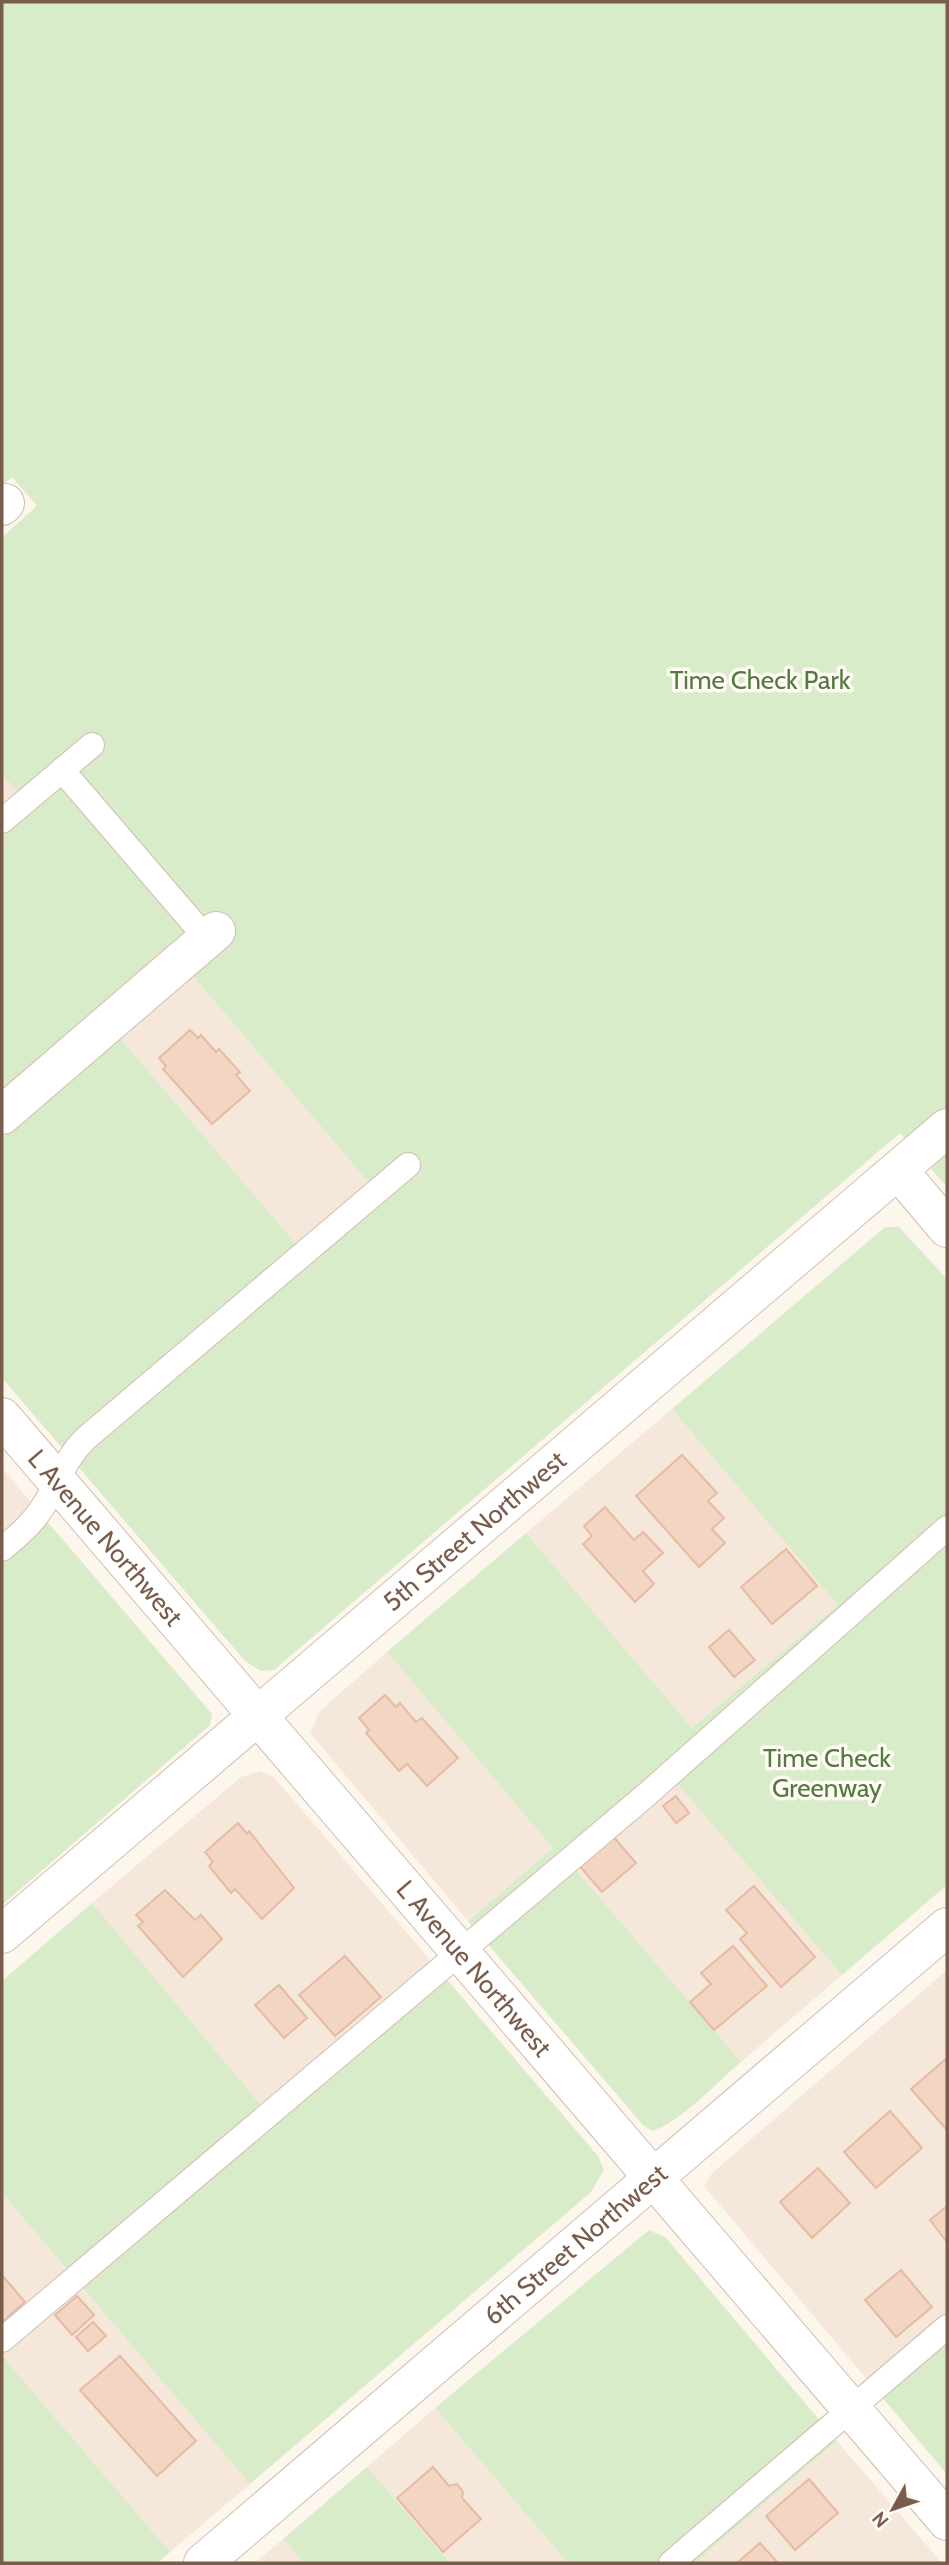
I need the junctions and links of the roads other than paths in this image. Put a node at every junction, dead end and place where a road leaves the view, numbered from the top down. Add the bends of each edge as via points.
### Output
1 (92, 745) dead end
2 (62, 770) junction
3 (2, 821) edge
4 (212, 935) joint
5 (2, 1115) edge
6 (947, 1128) edge
7 (408, 1165) dead end
8 (898, 1170) junction
9 (947, 1228) edge
10 (2, 1417) edge
11 (56, 1480) junction
12 (947, 1528) edge
13 (2, 1549) edge
14 (258, 1716) junction
15 (947, 1927) edge
16 (2, 1934) edge
17 (459, 1952) junction
18 (654, 2177) junction
19 (947, 2327) edge
20 (2, 2340) edge
21 (851, 2410) junction
22 (947, 2521) edge
23 (204, 2563) edge
24 (671, 2563) edge

1 - 2 lane
2 - 3 lane
2 - 4 lane
4 - 5 street
6 - 8 street, 5th Street Northwest
7 - 11 lane via 85,1439 68,1456
8 - 9 street
8 - 14 street, 5th Street Northwest
10 - 11 street, L Avenue Northwest
11 - 13 lane via 46,1504 29,1526
11 - 14 street, L Avenue Northwest
12 - 17 lane via 655,1787
14 - 16 street, 5th Street Northwest
14 - 17 street, L Avenue Northwest
15 - 18 street, 6th Street Northwest
17 - 18 street, L Avenue Northwest
17 - 20 lane
18 - 21 street, L Avenue Northwest
18 - 23 street, 6th Street Northwest
19 - 21 lane
21 - 22 street, L Avenue Northwest
21 - 24 lane

